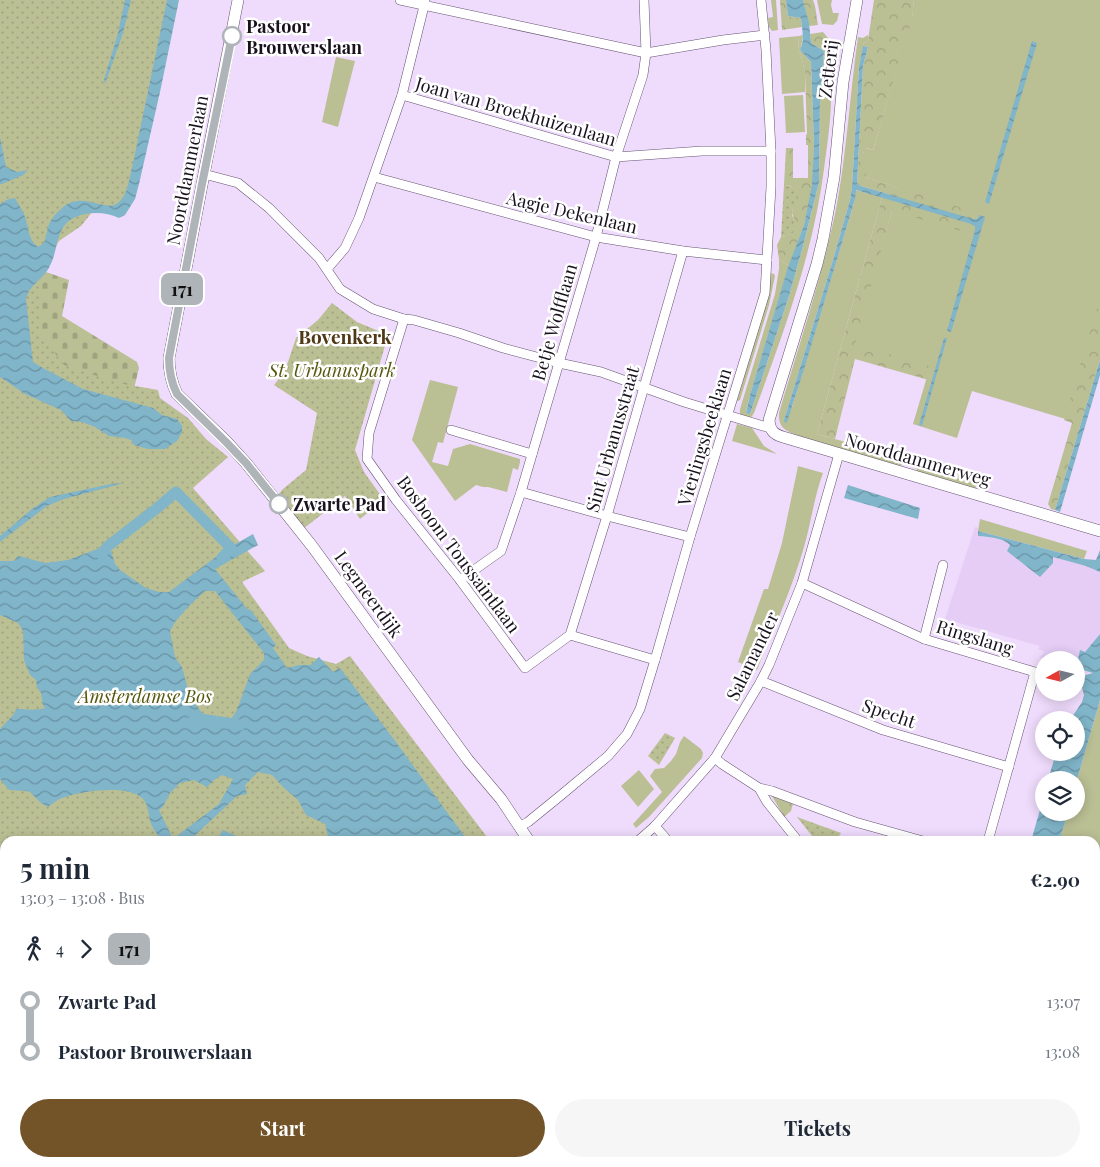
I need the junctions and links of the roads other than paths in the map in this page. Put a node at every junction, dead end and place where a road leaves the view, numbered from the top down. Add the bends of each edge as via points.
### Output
1 (238, 0) edge
2 (400, 0) edge
3 (644, 0) edge
4 (761, 0) edge
5 (857, 0) edge
6 (425, 3) edge
7 (765, 35) junction
8 (646, 53) junction
9 (402, 95) junction
10 (771, 151) junction
11 (616, 157) junction
12 (204, 174) junction
13 (374, 176) junction
14 (596, 238) junction
15 (683, 251) junction
16 (767, 260) junction
17 (327, 269) junction
18 (404, 319) junction
19 (559, 363) junction
20 (170, 377) joint
21 (644, 388) junction
22 (728, 415) junction
23 (769, 424) junction
24 (451, 430) dead end
25 (532, 454) junction
26 (839, 454) junction
27 (521, 492) junction
28 (607, 516) junction
29 (1100, 531) edge
30 (690, 537) junction
31 (943, 565) dead end
32 (460, 580) junction
33 (802, 583) junction
34 (570, 635) junction
35 (924, 639) junction
36 (655, 660) junction
37 (761, 681) junction
38 (715, 758) junction
39 (1009, 767) junction
40 (759, 788) junction
41 (655, 826) junction
42 (519, 827) junction
43 (525, 836) edge
44 (644, 836) edge
45 (664, 836) edge
46 (794, 836) edge
47 (905, 836) edge
48 (989, 836) edge

1 - 12 street, Noorddammerlaan
2 - 6 street
3 - 8 street, Betje Wolfflaan
4 - 7 street, Vierlingsbeeklaan
5 - 23 street, Zetterij via 823,239
6 - 8 street
6 - 9 street
7 - 8 street
7 - 10 street, Vierlingsbeeklaan
8 - 11 street, Betje Wolfflaan via 643,75
9 - 11 street, Joan van Broekhuizenlaan
9 - 13 street
10 - 11 street, Joan van Broekhuizenlaan via 702,151
10 - 16 street, Vierlingsbeeklaan
11 - 14 street, Betje Wolfflaan
12 - 17 street via 238,183 269,208
12 - 20 street, Noorddammerlaan via 169,358
13 - 14 street, Aagje Dekenlaan
13 - 17 street via 344,248
14 - 15 street, Aagje Dekenlaan
14 - 19 street, Betje Wolfflaan
15 - 16 street, Aagje Dekenlaan
15 - 21 street, Sint Urbanusstraat
16 - 22 street, Vierlingsbeeklaan via 764,293
17 - 18 street via 340,289 373,309
18 - 19 street
18 - 32 street, Bosboom Toussaintlaan via 369,433 367,459
19 - 21 street, Noorddammerweg via 601,372
19 - 25 street, Betje Wolfflaan
20 - 42 street, Legmeerdijk via 177,394 246,463 312,546
21 - 22 street, Noorddammerweg
21 - 28 street, Sint Urbanusstraat
22 - 23 street, Noorddammerweg
22 - 30 street, Vierlingsbeeklaan
23 - 26 street, Noorddammerweg via 774,434
24 - 25 street
25 - 27 street, Betje Wolfflaan
26 - 29 street, Noorddammerweg
26 - 33 street, Salamander
27 - 28 street
27 - 32 street, Betje Wolfflaan via 501,550
28 - 30 street
28 - 34 street, Sint Urbanusstraat
30 - 36 street, Vierlingsbeeklaan
31 - 35 street
32 - 34 street, Bosboom Toussaintlaan via 525,668
33 - 35 street, Ringslang
33 - 37 street, Salamander
34 - 36 street
35 - 39 street, Ringslang via 1035,672
36 - 42 street, Vierlingsbeeklaan via 640,709 627,734 608,756
37 - 38 street, Salamander
37 - 39 street, Specht via 883,730
38 - 40 street
38 - 41 street, Salamander
39 - 48 street, Ringslang
40 - 46 street
40 - 47 street
41 - 44 street, Salamander
41 - 45 street
42 - 43 street, Legmeerdijk

